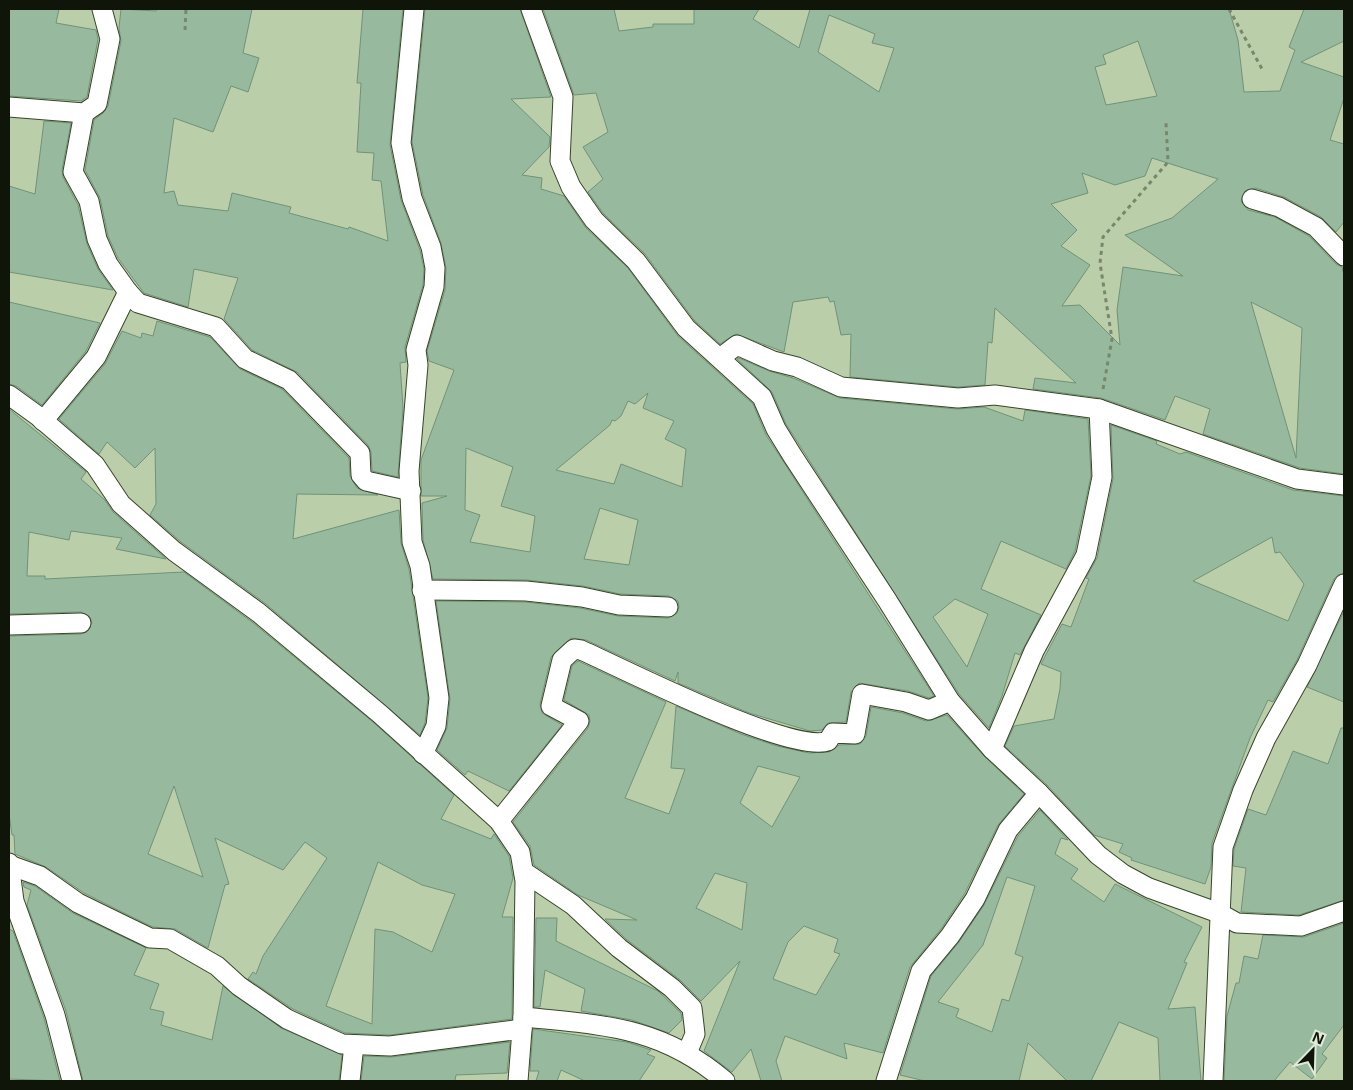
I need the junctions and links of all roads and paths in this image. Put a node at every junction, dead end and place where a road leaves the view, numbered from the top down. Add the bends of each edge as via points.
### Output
1 (102, 9) edge
2 (186, 9) edge
3 (414, 9) edge
4 (531, 9) edge
5 (1229, 9) edge
6 (185, 30) dead end
7 (1262, 69) dead end
8 (9, 107) edge
9 (84, 113) junction
10 (1166, 124) dead end
11 (1252, 199) dead end
12 (1344, 256) edge
13 (128, 292) junction
14 (720, 358) junction
15 (9, 395) edge
16 (1099, 409) junction
17 (43, 421) junction
18 (1344, 485) edge
19 (411, 491) junction
20 (1344, 584) edge
21 (422, 590) junction
22 (668, 607) dead end
23 (81, 623) dead end
24 (9, 625) edge
25 (950, 701) junction
26 (992, 749) junction
27 (423, 754) junction
28 (1039, 792) junction
29 (499, 821) junction
30 (9, 864) edge
31 (524, 872) junction
32 (11, 900) edge
33 (1344, 912) edge
34 (1219, 913) junction
35 (522, 1023) junction
36 (354, 1045) junction
37 (688, 1053) junction
38 (72, 1081) edge
39 (350, 1081) edge
40 (518, 1081) edge
41 (725, 1081) edge
42 (886, 1081) edge
43 (1213, 1081) edge

1 - 9 street via 110,39 107,58 97,104
2 - 6 path
3 - 19 street via 401,143 412,198 431,247 434,287 416,350 418,365
4 - 14 street via 563,97 560,161 570,188 594,220 636,261 686,328
5 - 7 path
8 - 9 street
9 - 13 street via 74,172 90,201 97,239 108,264
10 - 16 path via 1168,162 1103,237 1100,263 1112,339
11 - 12 street via 1279,207 1316,227
13 - 17 street via 96,357
13 - 19 street via 138,303 216,327 245,359 289,380 314,404 360,453 361,475 366,481
14 - 16 street via 737,345 841,387 958,398 995,395
14 - 25 street via 762,397 788,449
15 - 17 street
16 - 18 street via 1297,479
16 - 26 street via 1102,477 1086,555 1034,651
17 - 27 street via 95,466 121,504 174,551 259,613
19 - 21 street via 412,542 420,566
20 - 34 street via 1243,790 1222,847
21 - 22 street via 526,591 626,606
21 - 27 street via 439,698 436,726
23 - 24 street
25 - 26 street
25 - 29 street via 929,710 862,694 855,734 833,733 828,741 814,742 760,730 574,649 562,660 551,706 579,721
26 - 28 street
27 - 29 street
28 - 34 street via 1098,855 1123,874 1149,888
28 - 42 street via 1008,830 975,899 921,972
29 - 31 street via 520,852
30 - 32 street
30 - 36 street via 40,876 78,903 150,938 170,939 217,966 239,986 287,1019 342,1044
31 - 35 street
31 - 37 street via 573,905 692,1008 695,1034
32 - 38 street via 55,1015
33 - 34 street via 1301,926 1236,922
34 - 43 street
35 - 36 street via 390,1046
35 - 37 street via 644,1034
35 - 40 street
36 - 39 street
37 - 41 street

